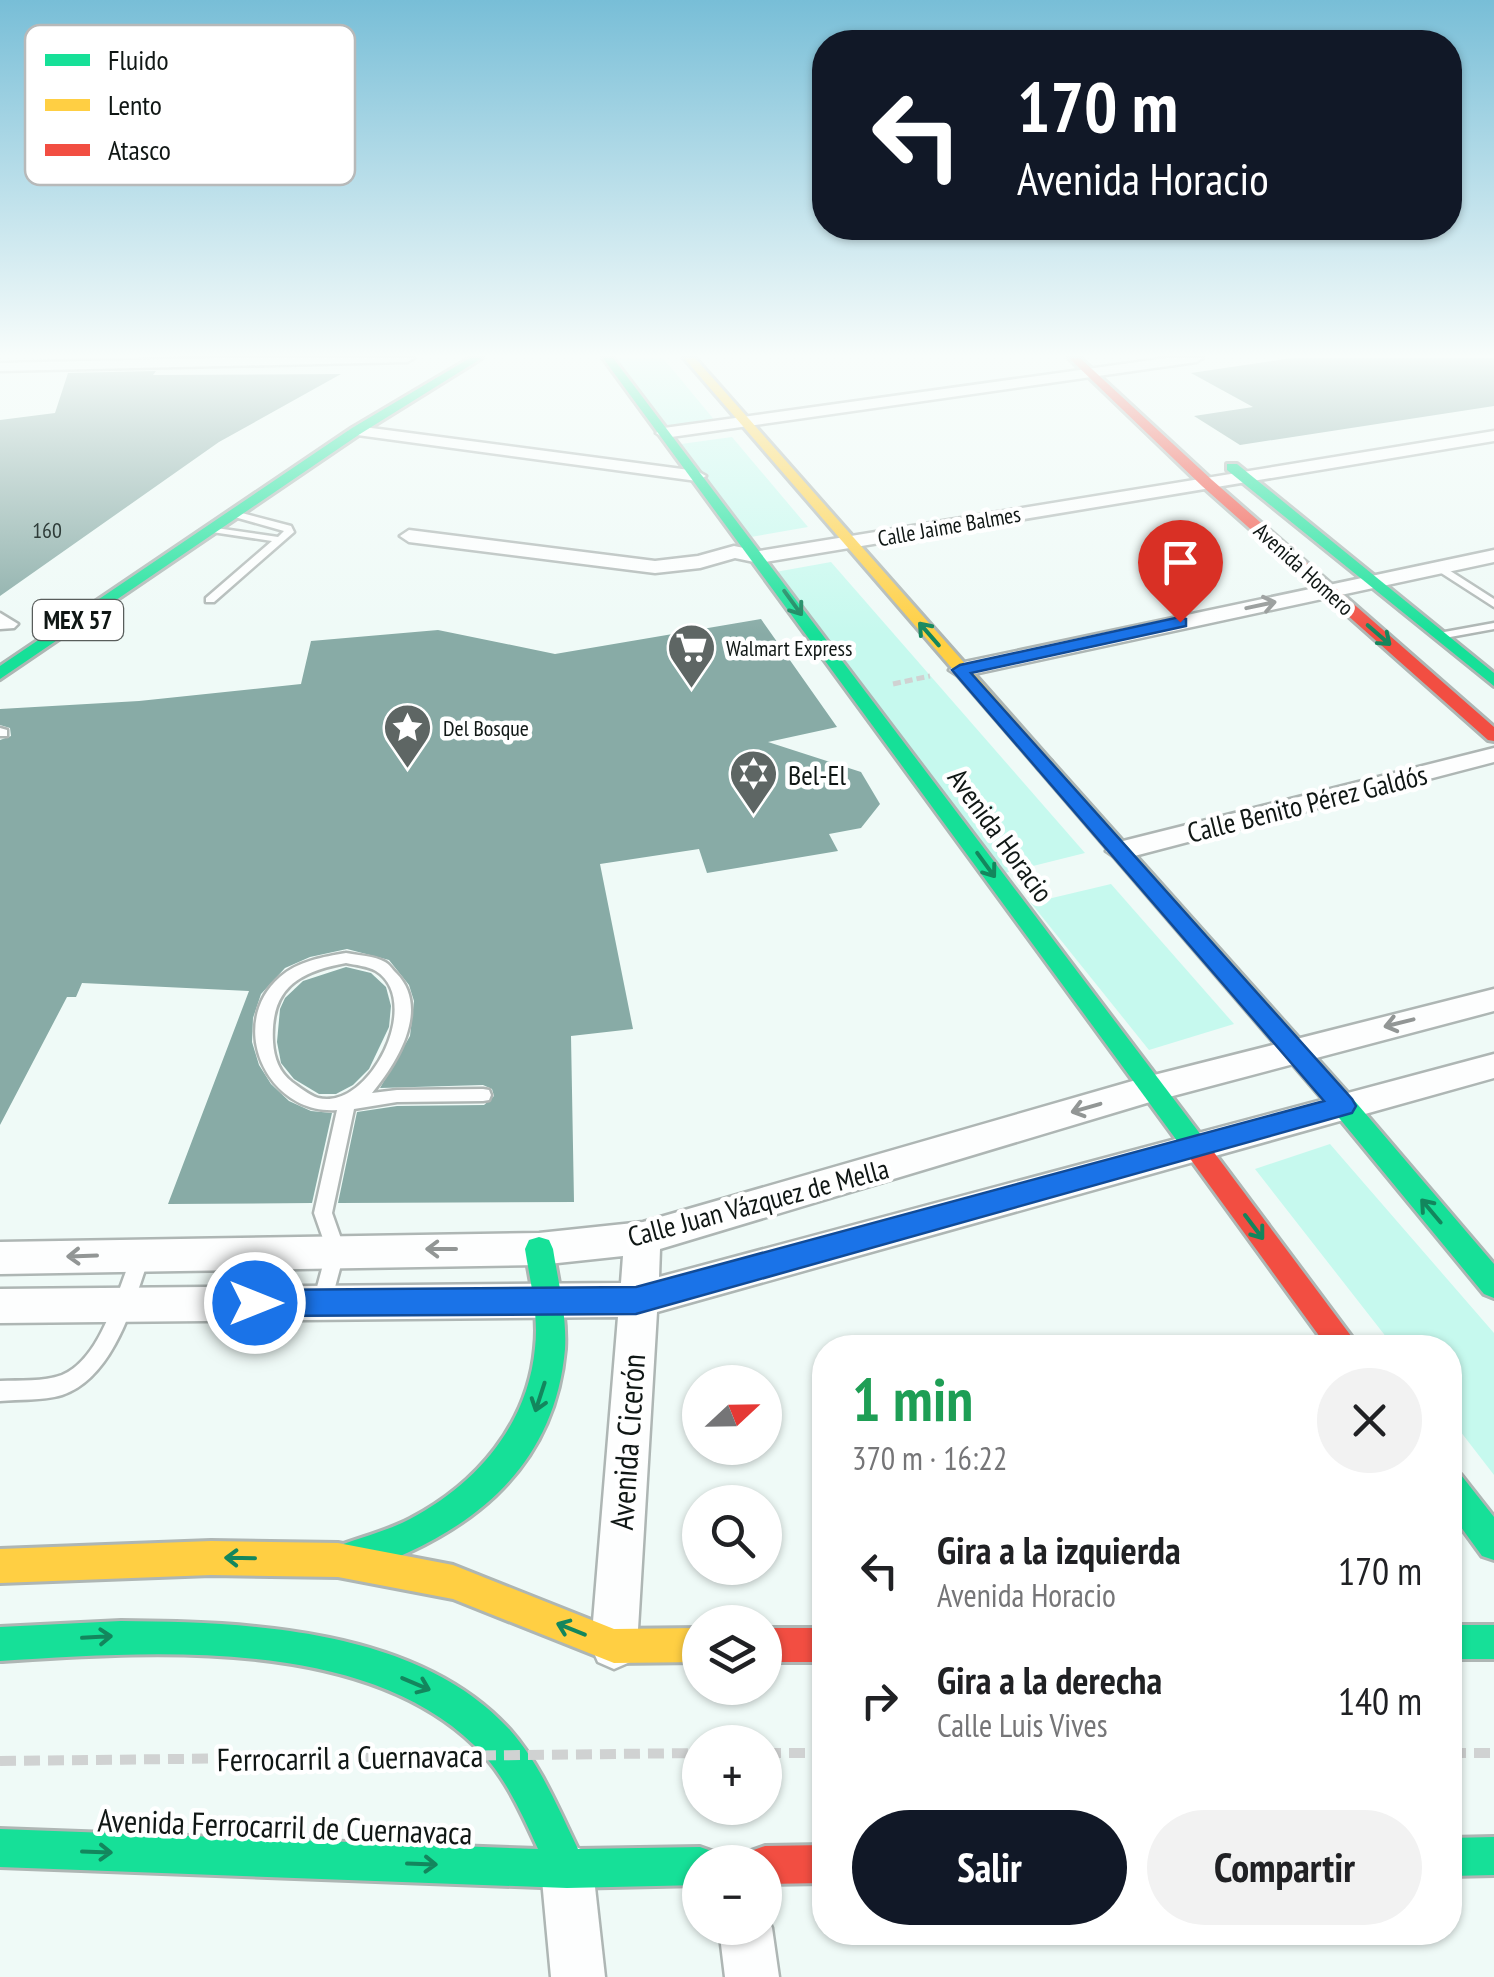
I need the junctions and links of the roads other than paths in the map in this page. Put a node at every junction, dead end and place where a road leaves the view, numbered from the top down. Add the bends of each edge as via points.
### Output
1 (312, 450) edge
2 (328, 450) edge
3 (502, 450) edge
4 (677, 450) edge
5 (768, 450) edge
6 (1165, 450) edge
7 (1343, 450) edge
8 (1230, 461) junction
9 (1179, 468) junction
10 (697, 476) junction
11 (1206, 483) junction
12 (1031, 492) dead end
13 (234, 514) junction
14 (212, 528) junction
15 (841, 534) junction
16 (409, 536) dead end
17 (281, 540) junction
18 (746, 550) junction
19 (1494, 556) edge
20 (1438, 568) junction
21 (1372, 581) junction
22 (1327, 590) junction
23 (210, 600) dead end
24 (1494, 604) edge
25 (1494, 626) edge
26 (1439, 636) junction
27 (0, 663) edge
28 (960, 670) junction
29 (0, 674) edge
30 (1494, 681) edge
31 (1494, 736) edge
32 (1494, 755) edge
33 (1120, 851) junction
34 (1494, 1000) edge
35 (1294, 1049) junction
36 (1494, 1066) edge
37 (1150, 1089) junction
38 (484, 1095) dead end
39 (347, 1103) junction
40 (1344, 1106) junction
41 (1196, 1149) junction
42 (643, 1238) junction
43 (539, 1248) junction
44 (336, 1250) junction
45 (141, 1255) junction
46 (0, 1258) edge
47 (1494, 1286) edge
48 (548, 1300) junction
49 (636, 1300) junction
50 (322, 1302) junction
51 (122, 1304) junction
52 (0, 1306) edge
53 (1336, 1335) edge
54 (0, 1390) edge
55 (1462, 1502) edge
56 (1494, 1544) edge
57 (338, 1560) junction
58 (0, 1566) edge
59 (1462, 1642) edge
60 (1494, 1642) edge
61 (0, 1644) edge
62 (782, 1645) edge
63 (812, 1645) edge
64 (614, 1646) junction
65 (682, 1646) edge
66 (0, 1848) edge
67 (1494, 1856) edge
68 (1462, 1857) edge
69 (812, 1864) edge
70 (782, 1865) edge
71 (682, 1866) edge
72 (567, 1869) junction
73 (747, 1945) edge
74 (578, 1977) edge
75 (752, 1977) edge

1 - 27 main road
2 - 13 main road, MEX 57
3 - 10 street
4 - 10 main road, Avenida Horacio
5 - 15 main road
6 - 9 main road, Avenida Homero
7 - 8 street, Calle Jaime Balmes
8 - 9 street, Calle Jaime Balmes
8 - 11 street, Calle Jaime Balmes
8 - 21 main road, Avenida Homero
9 - 11 main road, Avenida Homero
10 - 18 main road, Avenida Horacio
11 - 15 street, Calle Jaime Balmes
11 - 22 main road, Avenida Homero
12 - 15 street, Calle Jaime Balmes
13 - 14 main road, MEX 57
13 - 17 lane via 288,528
14 - 17 lane
14 - 29 main road, MEX 57
15 - 18 street, Calle Jaime Balmes
28 -> 15 main road
16 - 18 street, Calle Jaime Balmes via 655,567
17 - 23 lane
18 -> 37 main road, Avenida Horacio
19 - 20 street
20 - 21 street
20 - 24 lane
21 - 22 street
21 - 26 main road, Avenida Homero
28 -> 22 street
22 -> 31 main road, Avenida Homero
25 - 26 lane
26 - 30 main road, Avenida Homero
28 - 33 main road
32 - 33 street, Calle Benito Pérez Galdós
33 - 35 main road
34 -> 35 street, Calle Juan Vázquez de Mella
35 - 37 street, Calle Juan Vázquez de Mella
35 - 40 main road
36 - 40 street
37 - 41 main road, Avenida Horacio
37 -> 42 street, Calle Juan Vázquez de Mella
38 - 39 lane
39 - 39 lane via 387,1064 401,1019 402,998 390,969 359,958 318,963 290,976 269,999 263,1027 266,1056 280,1082 322,1106
39 - 44 lane via 323,1213
40 - 41 street
47 -> 40 main road
41 - 49 street
41 -> 53 main road, Avenida Horacio
42 - 43 street, Calle Juan Vázquez de Mella
42 - 49 street, Avenida Cicerón
43 -> 44 street, Calle Juan Vázquez de Mella
43 - 48 main road
44 - 45 street, Calle Juan Vázquez de Mella
44 - 50 lane
45 -> 46 street, Calle Juan Vázquez de Mella
45 - 51 lane
48 - 49 street
48 - 50 street
48 -> 57 main road via 542,1396 507,1462 449,1518 377,1552
49 - 64 street, Avenida Cicerón
50 - 51 street
51 - 52 street
51 - 54 lane via 97,1358 78,1377 62,1385
55 - 56 main road
57 -> 58 main road
64 -> 57 main road via 453,1582
59 - 60 main road
61 -> 72 main road via 154,1634 222,1637 393,1674 434,1692 504,1750
62 - 63 main road
64 - 65 main road
66 -> 72 main road, Avenida Ferrocarril de Cuernavaca
67 - 68 main road
69 - 70 main road
71 - 72 main road, Avenida Ferrocarril de Cuernavaca
72 - 74 street
73 - 75 street

